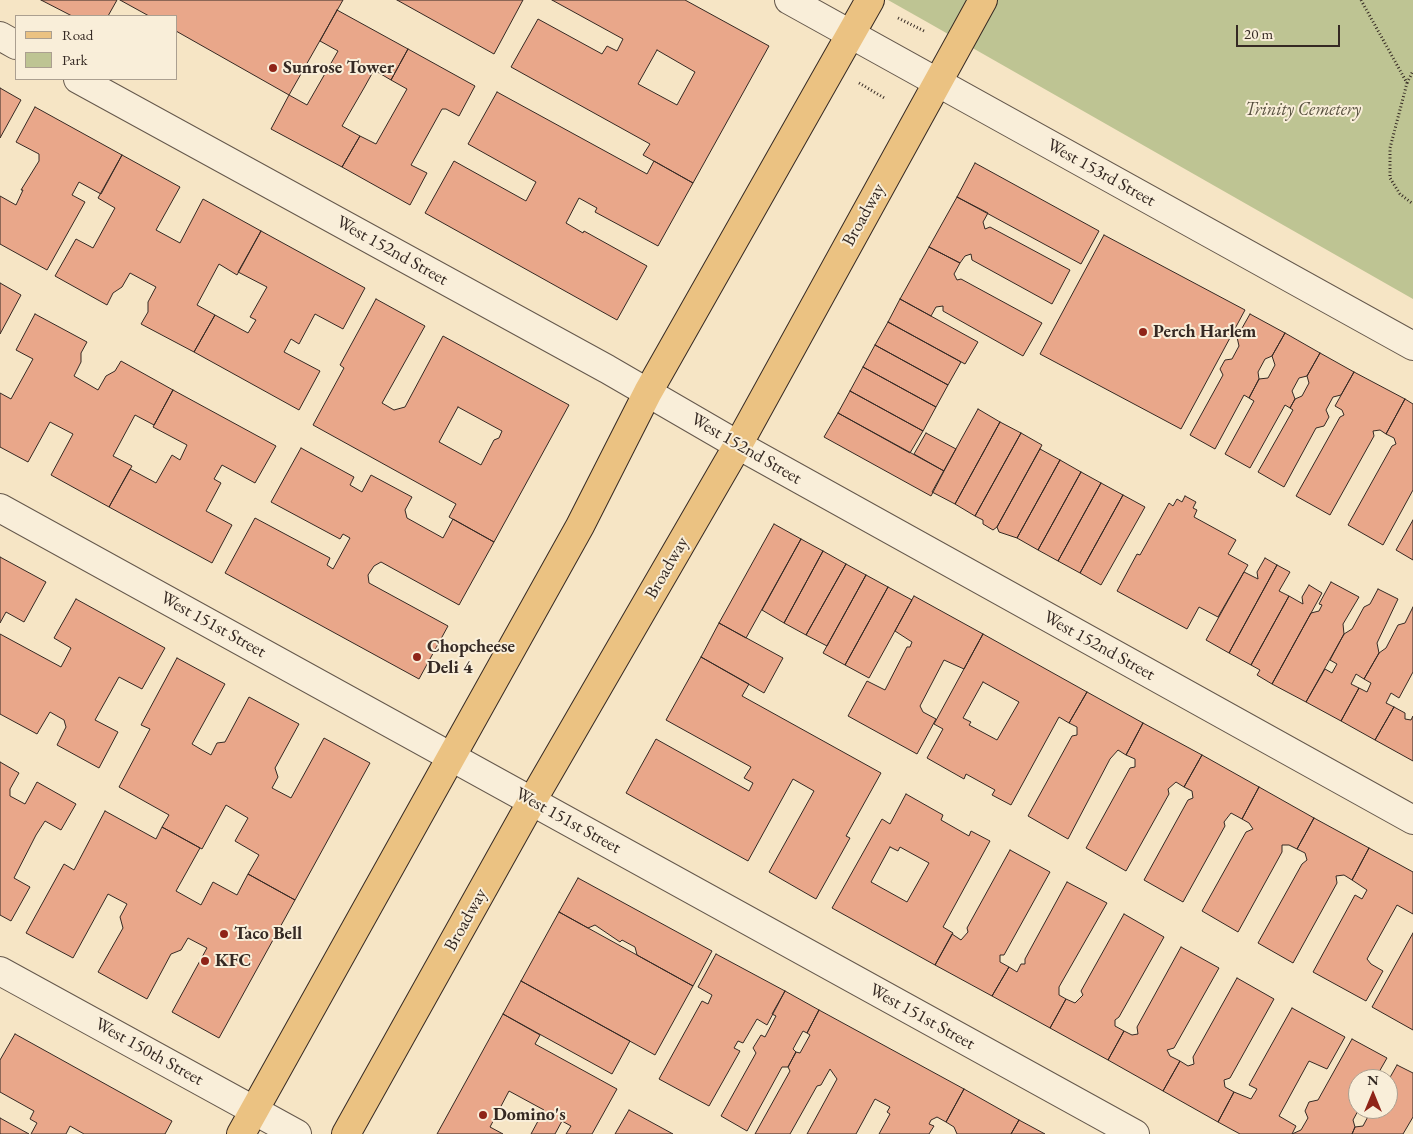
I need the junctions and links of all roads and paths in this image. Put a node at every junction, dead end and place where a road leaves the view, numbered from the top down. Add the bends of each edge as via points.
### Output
1 (790, 0) edge
2 (870, 0) edge
3 (983, 0) edge
4 (1361, 0) edge
5 (898, 18) dead end
6 (926, 32) dead end
7 (851, 33) junction
8 (0, 36) edge
9 (15, 44) edge
10 (1413, 71) edge
11 (80, 80) edge
12 (938, 81) junction
13 (858, 83) dead end
14 (1407, 83) junction
15 (886, 99) dead end
16 (1413, 204) edge
17 (1413, 346) edge
18 (648, 392) junction
19 (738, 445) junction
20 (0, 508) edge
21 (452, 757) junction
22 (532, 801) junction
23 (1413, 820) edge
24 (0, 972) edge
25 (254, 1110) junction
26 (241, 1134) edge
27 (297, 1134) edge
28 (346, 1134) edge
29 (1135, 1134) edge

1 - 7 street, West 153rd Street
2 - 7 main road
3 - 12 main road, Broadway
4 - 14 path
5 - 6 path
7 - 12 street, West 153rd Street
7 - 18 main road
8 - 9 street
10 - 14 path
11 - 18 street, West 152nd Street
12 - 17 street, West 153rd Street
12 - 19 main road, Broadway
13 - 15 path
14 - 16 path via 1390,148 1390,178 1400,194
18 - 19 street, West 152nd Street
18 - 21 main road via 580,526
19 - 22 main road, Broadway
19 - 23 street, West 152nd Street
20 - 21 street, West 151st Street
21 - 22 street, West 151st Street
21 - 25 main road
22 - 28 main road, Broadway
22 - 29 street, West 151st Street
24 - 25 street, West 150th Street
25 - 26 main road
25 - 27 street, West 150th Street

